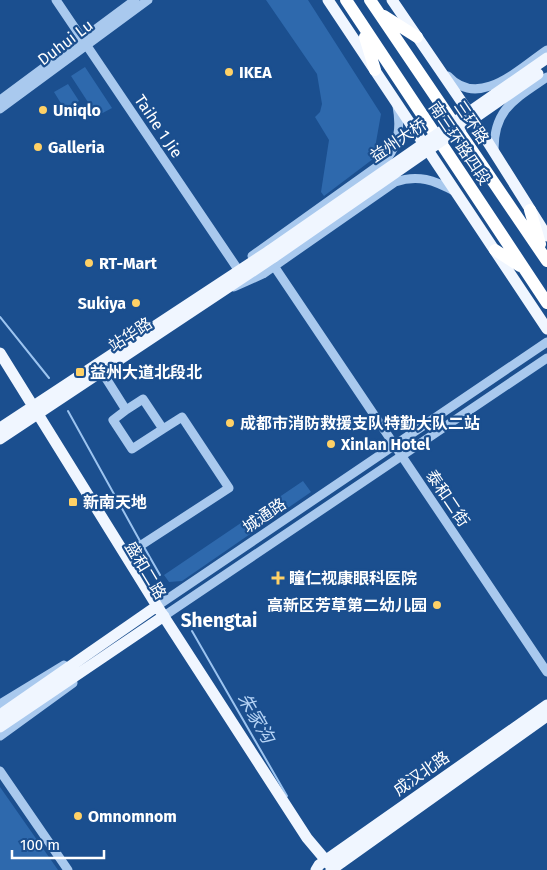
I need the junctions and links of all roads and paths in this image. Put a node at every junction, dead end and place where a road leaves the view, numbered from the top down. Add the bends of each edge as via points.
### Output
1 (56, 0) edge
2 (135, 0) edge
3 (148, 0) edge
4 (328, 0) edge
5 (346, 0) edge
6 (370, 0) edge
7 (392, 0) edge
8 (378, 12) junction
9 (360, 22) junction
10 (416, 37) junction
11 (84, 42) junction
12 (547, 50) edge
13 (547, 58) edge
14 (547, 68) edge
15 (375, 70) junction
16 (547, 77) edge
17 (0, 100) edge
18 (396, 101) junction
19 (0, 109) edge
20 (494, 155) junction
21 (385, 161) junction
22 (394, 182) junction
23 (457, 192) junction
24 (530, 210) junction
25 (547, 236) edge
26 (495, 250) junction
27 (273, 258) junction
28 (545, 259) edge
29 (237, 268) junction
30 (525, 269) junction
31 (227, 285) junction
32 (547, 303) edge
33 (547, 329) edge
34 (547, 342) edge
35 (0, 353) edge
36 (547, 358) edge
37 (0, 364) edge
38 (102, 372) junction
39 (126, 410) junction
40 (34, 411) junction
41 (0, 428) edge
42 (163, 429) junction
43 (0, 439) edge
44 (395, 446) junction
45 (402, 456) junction
46 (126, 555) junction
47 (154, 608) junction
48 (161, 618) junction
49 (100, 652) junction
50 (547, 672) edge
51 (0, 704) edge
52 (547, 705) edge
53 (0, 715) edge
54 (547, 716) edge
55 (0, 726) edge
56 (0, 736) edge
57 (0, 771) edge
58 (326, 868) edge
59 (68, 870) edge

1 - 11 street, Taihe 1 Jie
2 - 11 street, Duhui Lu
3 - 11 street, Duhui Lu
4 - 15 main road
5 - 9 highway, 南三环路四段
6 - 8 highway, 三环路
7 - 10 main road
8 - 10 highway
8 - 28 highway, 三环路
9 - 15 highway
9 - 30 highway, 南三环路四段
10 - 12 street via 453,82 464,88 494,86
10 - 20 main road via 472,117
11 - 17 street, Duhui Lu
11 - 19 street, Duhui Lu
11 - 29 street, Taihe 1 Jie
13 - 27 main road, 益州大桥, bridge
14 - 27 main road, 益州大桥, bridge
15 - 18 main road
16 - 20 street via 504,109 494,133
18 - 21 street via 400,129 394,150
18 - 23 main road
20 - 24 main road
21 - 22 street via 392,160 399,166 401,171
21 - 29 street
22 - 23 street via 423,178
22 - 27 street
23 - 26 main road
24 - 25 main road
24 - 28 highway
26 - 30 highway
26 - 33 main road
27 - 31 main road
27 - 31 main road, 站华路 via 244,279
27 - 31 street via 253,280
27 - 44 street, 泰和二街
29 - 31 street
30 - 32 highway, 南三环路四段
31 - 38 main road, 站华路
31 - 40 main road, 站华路
34 - 44 street, 城通路
35 - 40 main road
36 - 45 street, 城通路
37 - 40 main road
38 - 39 street
38 - 40 main road, 站华路
39 - 42 street via 143,399
39 - 42 street via 112,420 132,449
40 - 41 main road
40 - 43 main road
40 - 46 main road
40 - 47 main road, 盛和二路
42 - 46 street via 182,417 229,488
44 - 45 street, 泰和二街
44 - 47 street, 城通路
45 - 48 street, 城通路
45 - 50 street, 泰和二街
46 - 47 main road
47 - 48 main road, 盛和二路
47 - 49 main road, 城通路
48 - 49 main road, 城通路
48 - 58 main road, 盛和二路
49 - 51 street via 42,677
49 - 53 main road, 城通路
49 - 55 main road, 城通路
49 - 56 street via 58,695
52 - 58 main road, 成汉北路
54 - 58 main road, 成汉北路
57 - 59 street

